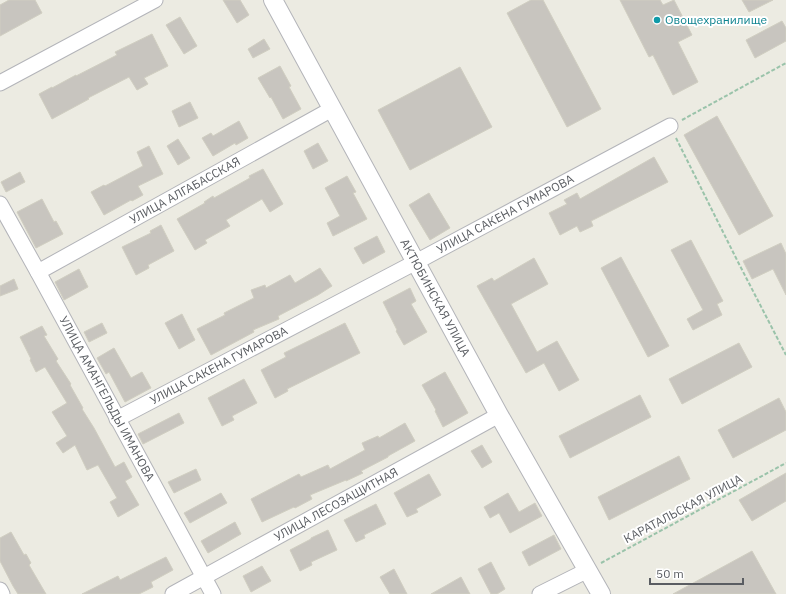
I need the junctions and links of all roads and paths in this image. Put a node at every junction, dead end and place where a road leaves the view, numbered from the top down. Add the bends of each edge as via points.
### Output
1 (155, 0) edge
2 (273, 0) edge
3 (786, 63) edge
4 (0, 83) edge
5 (332, 109) junction
6 (670, 126) junction
7 (0, 204) edge
8 (416, 262) junction
9 (38, 272) junction
10 (786, 355) edge
11 (499, 416) junction
12 (117, 419) junction
13 (786, 463) edge
14 (588, 570) junction
15 (204, 577) junction
16 (0, 590) edge
17 (2, 594) edge
18 (173, 594) edge
19 (213, 594) edge
20 (540, 594) edge
21 (601, 594) edge

1 - 4 street
2 - 5 street, АКТЮБИНСКАЯ УЛИЦА
3 - 6 path
5 - 8 street, АКТЮБИНСКАЯ УЛИЦА
5 - 9 street, УЛИЦА АЛГАБАССКАЯ
6 - 8 street, УЛИЦА САКЕНА ГУМАРОВА
6 - 10 path
7 - 9 street, УЛИЦА АМАНГЕЛЬДЫ ИМАНОВА
8 - 11 street, АКТЮБИНСКАЯ УЛИЦА
8 - 12 street, УЛИЦА САКЕНА ГУМАРОВА
9 - 12 street, УЛИЦА АМАНГЕЛЬДЫ ИМАНОВА
11 - 14 street, АКТЮБИНСКАЯ УЛИЦА
11 - 15 street, УЛИЦА ЛЕСОЗАЩИТНАЯ
12 - 15 street, УЛИЦА АМАНГЕЛЬДЫ ИМАНОВА
13 - 14 path, КАРАТАЛЬСКАЯ УЛИЦА
14 - 20 street
14 - 21 street, АКТЮБИНСКАЯ УЛИЦА
15 - 18 street, УЛИЦА ЛЕСОЗАЩИТНАЯ
15 - 19 street, УЛИЦА АМАНГЕЛЬДЫ ИМАНОВА
16 - 17 street

